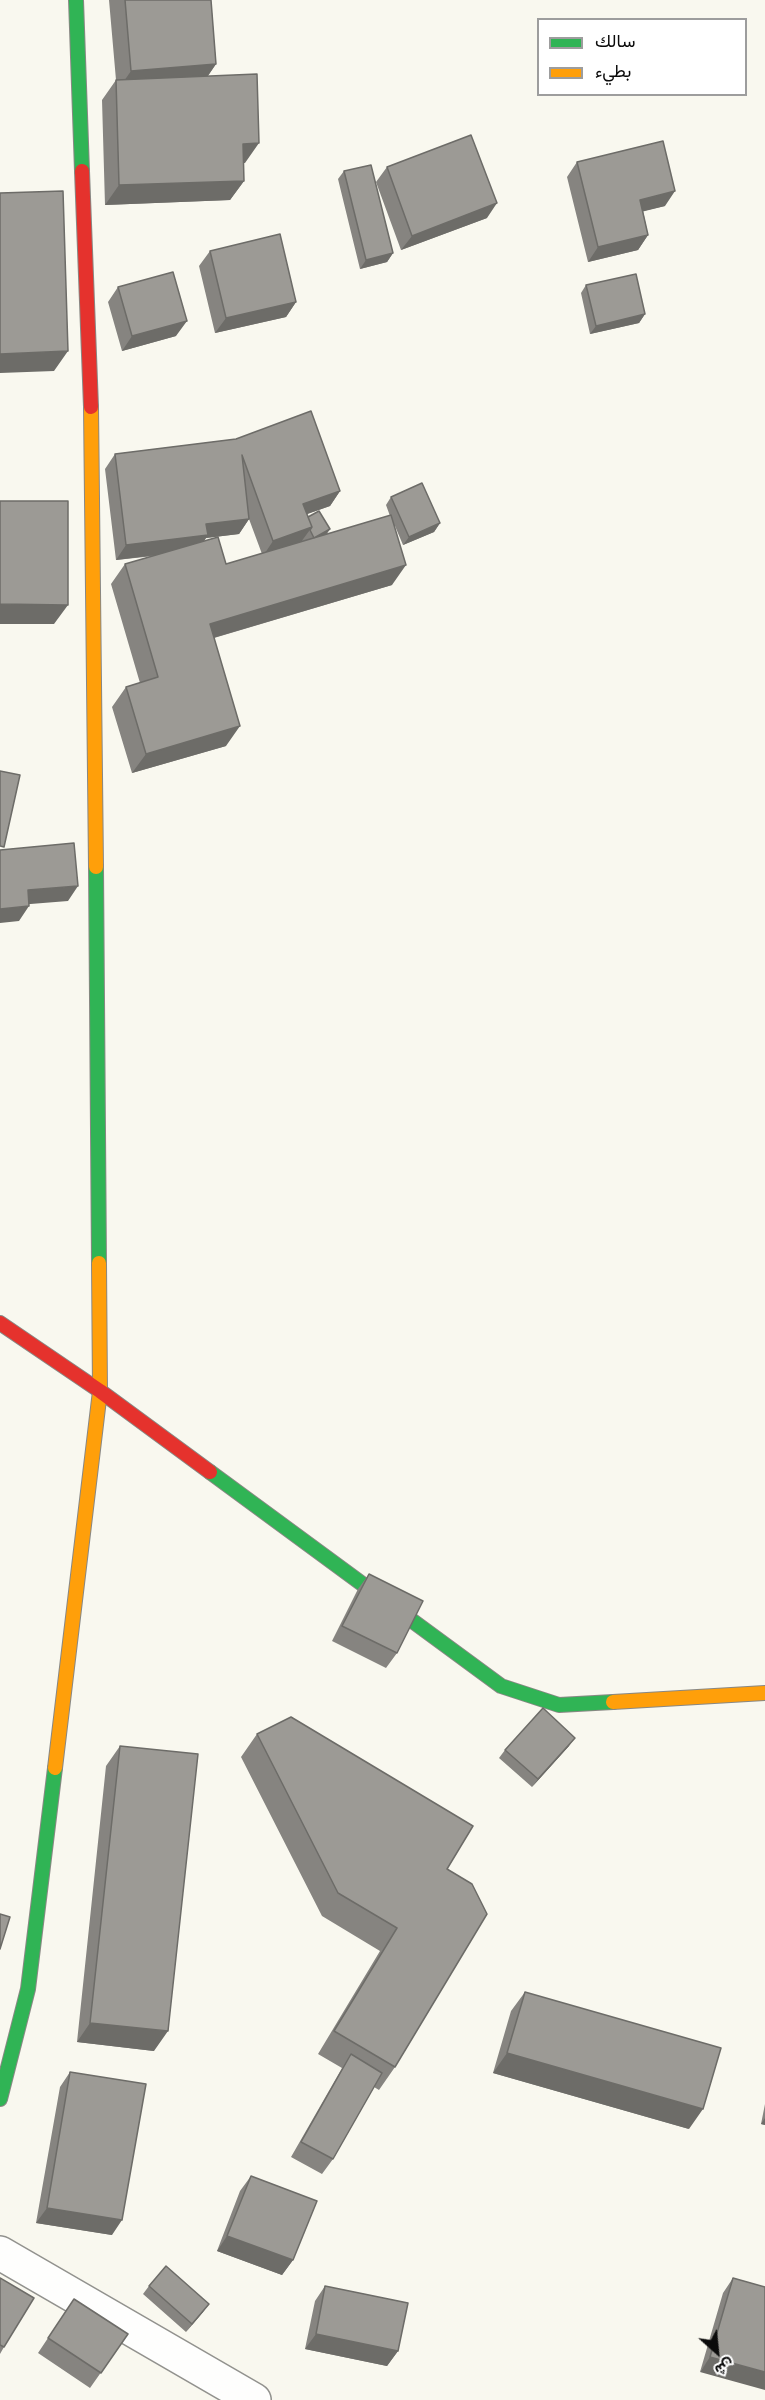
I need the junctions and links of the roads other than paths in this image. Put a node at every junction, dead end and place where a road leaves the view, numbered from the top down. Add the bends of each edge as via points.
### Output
1 (76, 0) edge
2 (0, 1323) edge
3 (100, 1390) junction
4 (765, 1693) edge
5 (0, 2099) edge
6 (0, 2253) edge
7 (254, 2400) edge

1 - 3 street via 93,457
2 - 3 street
3 - 4 street via 501,1686 560,1705
3 - 5 street via 28,1989
6 - 7 street

